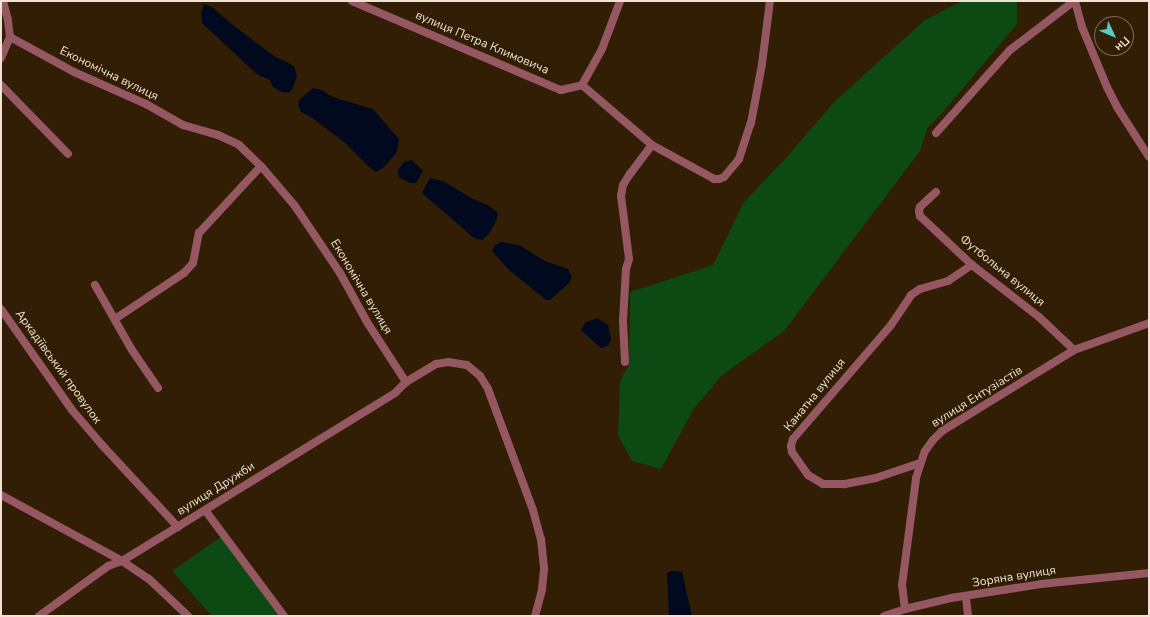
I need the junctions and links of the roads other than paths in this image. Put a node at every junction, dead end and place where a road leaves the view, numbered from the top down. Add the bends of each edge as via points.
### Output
1 (3, 1) edge
2 (352, 1) edge
3 (620, 1) edge
4 (770, 1) edge
5 (1075, 1) edge
6 (10, 37) junction
7 (1, 58) edge
8 (1, 85) edge
9 (582, 85) junction
10 (936, 133) dead end
11 (652, 145) junction
12 (68, 154) dead end
13 (1149, 157) edge
14 (261, 166) junction
15 (936, 192) dead end
16 (972, 265) junction
17 (95, 285) dead end
18 (1, 309) edge
19 (115, 319) junction
20 (1149, 322) edge
21 (1074, 350) junction
22 (625, 362) dead end
23 (406, 382) junction
24 (158, 388) dead end
25 (920, 463) junction
26 (1, 495) edge
27 (205, 510) junction
28 (178, 527) junction
29 (122, 561) junction
30 (1149, 573) edge
31 (966, 597) junction
32 (905, 609) junction
33 (40, 616) edge
34 (188, 616) edge
35 (284, 616) edge
36 (535, 616) edge
37 (884, 616) edge
38 (968, 616) edge

1 - 6 street
2 - 9 street, вулиця Петра Климовича via 560,90
3 - 9 street via 602,49
4 - 11 street via 751,123 739,159 724,177 714,179
5 - 10 street via 1010,50
5 - 13 street via 1082,27 1107,87
6 - 7 street
6 - 14 street, Економічна вулиця via 74,72 146,104 183,125 228,139
8 - 12 street
9 - 11 street
11 - 22 street via 623,185 621,196 629,259 626,269 623,321
14 - 19 street via 198,233 193,263 189,268
14 - 23 street, Економічна вулиця via 295,206 319,240
15 - 16 street, Футбольна вулиця via 920,207 920,216
16 - 21 street, Футбольна вулиця via 1039,317
16 - 25 street, Канатна вулиця via 948,281 920,289 911,295 891,325 793,439 790,446 813,480 828,484 876,478
17 - 19 street
18 - 28 street, Аркадіївський провулок via 72,410
19 - 24 street
20 - 21 street, вулиця Ентузіастів
21 - 25 street, вулиця Ентузіастів via 942,431 925,451
23 - 27 street, вулиця Дружби via 395,393
23 - 36 street via 436,364 459,363 472,368 488,389 533,510 541,539 544,570
25 - 32 street, вулиця Ентузіастів via 902,585
26 - 29 street
27 - 28 street, вулиця Дружби
27 - 35 street
28 - 29 street, вулиця Дружби
29 - 33 street, вулиця Дружби via 108,566
29 - 34 street via 149,579
30 - 31 street, Зоряна вулиця via 1041,584
31 - 32 street, Зоряна вулиця
31 - 38 street
32 - 37 street, Зоряна вулиця

